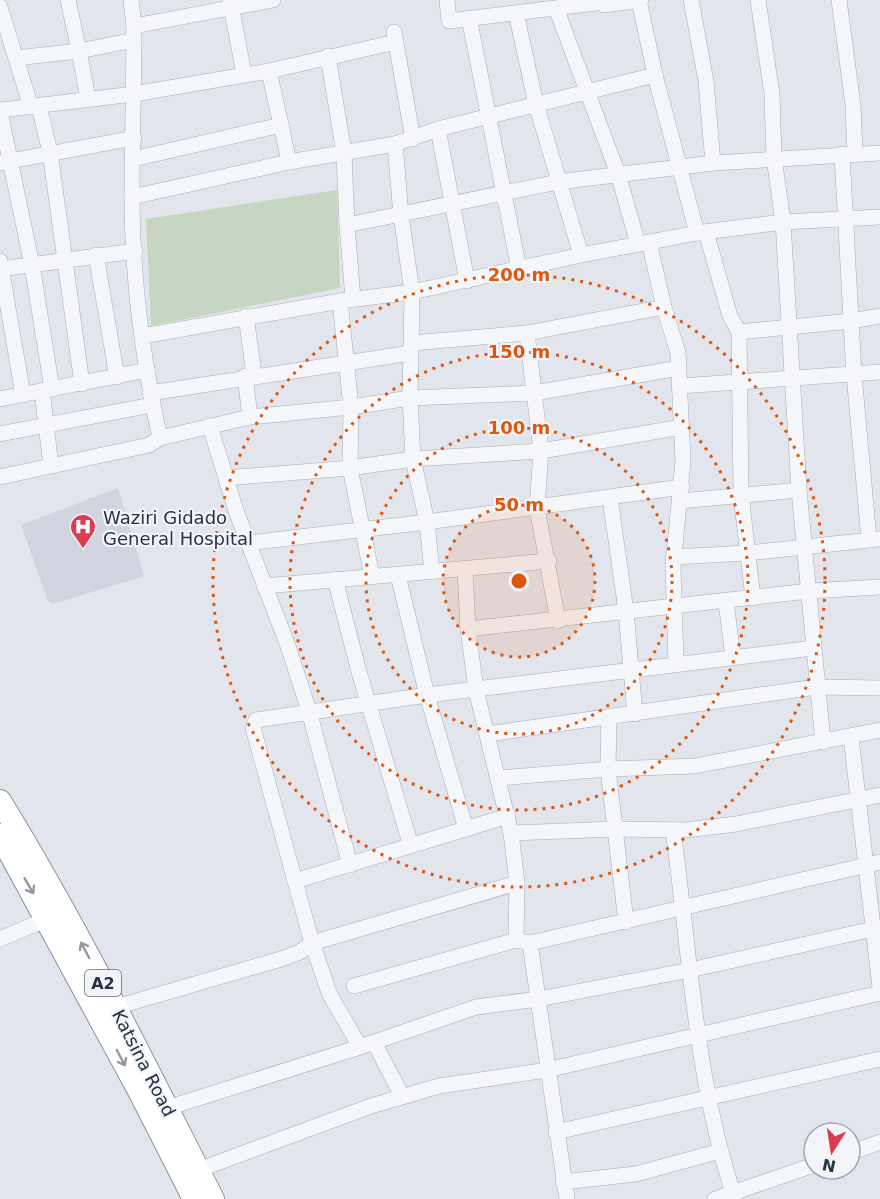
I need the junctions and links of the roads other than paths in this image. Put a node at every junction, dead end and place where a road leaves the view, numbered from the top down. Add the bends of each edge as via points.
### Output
1 (68, 0) edge
2 (131, 0) edge
3 (273, 0) edge
4 (447, 0) edge
5 (640, 0) edge
6 (691, 0) edge
7 (758, 0) edge
8 (839, 0) edge
9 (604, 1) edge
10 (231, 4) edge
11 (0, 7) edge
12 (556, 8) junction
13 (516, 13) junction
14 (469, 18) junction
15 (134, 33) junction
16 (79, 51) junction
17 (328, 56) junction
18 (16, 58) junction
19 (269, 71) junction
20 (244, 74) junction
21 (655, 75) junction
22 (589, 91) junction
23 (134, 94) junction
24 (88, 99) junction
25 (536, 104) junction
26 (35, 106) junction
27 (0, 111) edge
28 (488, 115) junction
29 (281, 125) junction
30 (438, 129) junction
31 (134, 138) junction
32 (413, 139) junction
33 (395, 144) junction
34 (50, 152) junction
35 (344, 153) junction
36 (880, 153) edge
37 (849, 154) junction
38 (774, 158) junction
39 (133, 159) junction
40 (6, 162) edge
41 (289, 162) junction
42 (713, 163) junction
43 (678, 167) junction
44 (618, 174) junction
45 (558, 182) junction
46 (503, 193) junction
47 (132, 197) junction
48 (453, 204) junction
49 (401, 215) junction
50 (880, 217) edge
51 (845, 218) junction
52 (783, 222) junction
53 (347, 225) junction
54 (702, 232) junction
55 (643, 243) junction
56 (135, 250) junction
57 (96, 255) junction
58 (581, 255) junction
59 (65, 260) junction
60 (32, 265) junction
61 (0, 266) edge
62 (519, 269) junction
63 (467, 280) junction
64 (412, 292) junction
65 (347, 300) junction
66 (664, 307) junction
67 (246, 316) junction
68 (880, 316) edge
69 (851, 321) junction
70 (790, 327) junction
71 (739, 332) junction
72 (527, 333) junction
73 (142, 336) junction
74 (411, 348) junction
75 (346, 362) junction
76 (679, 368) junction
77 (147, 370) junction
78 (880, 372) edge
79 (854, 375) junction
80 (249, 376) junction
81 (117, 377) junction
82 (792, 380) junction
83 (742, 382) junction
84 (82, 384) junction
85 (680, 386) junction
86 (47, 390) junction
87 (534, 393) junction
88 (23, 395) junction
89 (410, 398) junction
90 (0, 399) edge
91 (151, 399) junction
92 (351, 407) junction
93 (250, 417) junction
94 (47, 423) junction
95 (210, 426) junction
96 (682, 427) junction
97 (0, 434) edge
98 (159, 438) junction
99 (541, 451) junction
100 (413, 459) junction
101 (51, 466) junction
102 (350, 468) junction
103 (0, 477) edge
104 (226, 477) junction
105 (880, 483) edge
106 (864, 486) junction
107 (799, 490) junction
108 (681, 494) junction
109 (741, 495) junction
110 (610, 498) junction
111 (537, 508) junction
112 (427, 522) junction
113 (360, 529) junction
114 (874, 539) edge
115 (248, 543) junction
116 (806, 546) junction
117 (748, 553) junction
118 (673, 557) junction
119 (549, 561) junction
120 (465, 569) junction
121 (432, 572) junction
122 (398, 575) junction
123 (372, 576) junction
124 (335, 579) junction
125 (264, 586) junction
126 (880, 587) edge
127 (809, 591) junction
128 (753, 598) junction
129 (726, 602) junction
130 (674, 607) junction
131 (626, 611) junction
132 (558, 621) junction
133 (468, 629) junction
134 (813, 648) junction
135 (733, 657) junction
136 (676, 663) junction
137 (631, 669) junction
138 (816, 687) junction
139 (880, 688) edge
140 (476, 690) junction
141 (427, 695) junction
142 (370, 705) junction
143 (309, 711) junction
144 (635, 714) junction
145 (609, 717) junction
146 (880, 730) edge
147 (488, 734) junction
148 (851, 737) junction
149 (823, 742) junction
150 (608, 769) junction
151 (499, 778) junction
152 (880, 795) edge
153 (856, 800) junction
154 (0, 801) edge
155 (508, 816) junction
156 (466, 829) junction
157 (616, 829) junction
158 (673, 830) junction
159 (511, 834) junction
160 (0, 835) edge
161 (411, 846) junction
162 (873, 864) edge
163 (350, 865) junction
164 (295, 882) junction
165 (517, 883) junction
166 (684, 908) junction
167 (47, 918) junction
168 (626, 922) junction
169 (873, 929) junction
170 (0, 939) edge
171 (523, 941) junction
172 (312, 943) junction
173 (690, 970) junction
174 (354, 986) dead end
175 (880, 987) edge
176 (880, 993) edge
177 (539, 999) junction
178 (116, 1007) junction
179 (697, 1035) junction
180 (367, 1045) junction
181 (880, 1059) edge
182 (547, 1070) junction
183 (402, 1096) junction
184 (708, 1098) junction
185 (167, 1108) junction
186 (556, 1132) junction
187 (880, 1142) edge
188 (862, 1149) edge
189 (720, 1151) junction
190 (198, 1170) junction
191 (802, 1170) edge
192 (563, 1182) junction
193 (734, 1196) edge
194 (194, 1199) edge
195 (213, 1199) edge
196 (567, 1199) edge
197 (715, 1199) edge

1 - 16 street
2 - 15 street
3 - 10 street
4 - 14 street via 449,21
5 - 9 street via 604,5
5 - 21 street
6 - 42 street via 706,81
7 - 38 street via 772,94
8 - 37 street via 853,105
9 - 12 street
10 - 15 street
10 - 20 street
11 - 18 street
12 - 13 street
12 - 22 street
13 - 14 street
13 - 25 street
14 - 28 street
15 - 16 street
15 - 23 street
16 - 18 street
16 - 24 street
17 - 19 street
17 - 32 street via 395,37
17 - 35 street
18 - 26 street
19 - 20 street
19 - 29 street
20 - 23 street
21 - 22 street
21 - 43 street
22 - 25 street
22 - 44 street
23 - 24 street
23 - 31 street
24 - 26 street
25 - 28 street
25 - 45 street
26 - 27 street
26 - 34 street
27 - 40 street
28 - 30 street
28 - 46 street
29 - 39 street
29 - 41 street
30 - 32 street
30 - 48 street
31 - 34 street
31 - 39 street
32 - 33 street
33 - 35 street
33 - 49 street
34 - 40 street
34 - 59 street
35 - 41 street
35 - 53 street
36 - 37 street
37 - 38 street
37 - 51 street
38 - 42 street
38 - 52 street
39 - 47 street
40 - 60 street
41 - 47 street
42 - 43 street
43 - 44 street
43 - 54 street
44 - 45 street
44 - 55 street
45 - 46 street
45 - 58 street
46 - 48 street
46 - 62 street
47 - 56 street
48 - 49 street
48 - 63 street
49 - 53 street
49 - 64 street
50 - 51 street
51 - 52 street
51 - 69 street
52 - 54 street
52 - 70 street
53 - 65 street
54 - 55 street
54 - 71 street
55 - 58 street
55 - 66 street
56 - 57 street
56 - 73 street
57 - 59 street
57 - 81 street
58 - 62 street
59 - 60 street
59 - 84 street
60 - 61 street
60 - 86 street
61 - 88 street
62 - 63 street
63 - 64 street
64 - 65 street
64 - 74 street
65 - 67 street
65 - 75 street
66 - 72 street
66 - 76 street via 675,338
67 - 73 street
67 - 80 street
68 - 69 street
69 - 70 street
69 - 79 street
70 - 71 street
70 - 82 street
71 - 83 street
72 - 74 street
72 - 87 street
73 - 77 street
74 - 75 street
74 - 89 street
75 - 80 street
75 - 92 street
76 - 85 street
76 - 87 street
77 - 81 street
77 - 91 street
78 - 79 street
79 - 82 street
79 - 106 street
80 - 91 street
80 - 93 street
81 - 84 street
82 - 83 street
82 - 107 street
83 - 85 street
83 - 109 street
84 - 86 street
85 - 96 street
86 - 88 street
86 - 94 street
87 - 89 street
87 - 99 street
88 - 90 street
89 - 92 street
89 - 100 street
91 - 94 street
91 - 98 street
92 - 93 street
92 - 102 street
93 - 95 street
94 - 97 street
94 - 101 street
95 - 98 street
95 - 104 street
96 - 99 street
96 - 108 street
98 - 101 street via 149,445
99 - 100 street
99 - 111 street
100 - 102 street
100 - 112 street
101 - 103 street
102 - 104 street
102 - 113 street
104 - 115 street
105 - 106 street
106 - 114 street
107 - 109 street
107 - 116 street
108 - 109 street
108 - 110 street
108 - 118 street
109 - 117 street
110 - 111 street
110 - 131 street
111 - 112 street
111 - 119 street
112 - 113 street
112 - 121 street
113 - 115 street
113 - 123 street
114 - 116 street
115 - 125 street
116 - 117 street
116 - 127 street
117 - 118 street
117 - 128 street
118 - 130 street
119 - 120 street
119 - 132 street
120 - 121 street
120 - 133 street
121 - 122 street
122 - 123 street
122 - 141 street
123 - 124 street
124 - 125 street
124 - 142 street
125 - 143 street
126 - 127 street
127 - 128 street
127 - 134 street
128 - 129 street
129 - 130 street
129 - 135 street
130 - 131 street
130 - 136 street
131 - 132 street
131 - 137 street
132 - 133 street
133 - 140 street
134 - 135 street
134 - 138 street
135 - 136 street
136 - 137 street
137 - 140 street
137 - 144 street
138 - 139 street
138 - 144 street
138 - 149 street
140 - 141 street
140 - 147 street
141 - 142 street
141 - 156 street
142 - 143 street
142 - 161 street
143 - 163 street
143 - 164 street via 260,718 253,723
144 - 145 street
145 - 147 street
145 - 150 street
146 - 148 street
147 - 151 street
148 - 149 street
148 - 153 street
149 - 150 street via 695,766
150 - 151 street
150 - 157 street
151 - 155 street
152 - 153 street
153 - 158 street via 736,824
153 - 162 street
178 -> 154 highway, Katsina Road / A2
155 - 156 street
155 - 159 street
156 - 161 street
157 - 158 street
157 - 159 street
157 - 168 street
158 - 166 street
159 - 165 street
160 -> 167 highway, Katsina Road / A2
161 - 163 street
162 - 166 street
162 - 169 street
163 - 164 street
164 - 172 street
165 - 171 street
165 - 172 street
166 - 168 street
166 - 173 street
167 - 170 street
167 -> 194 highway, Katsina Road / A2
168 - 171 street
169 - 173 street
169 - 175 street
171 - 174 street
171 - 177 street
172 - 178 street via 281,960
172 - 180 street via 330,995
173 - 177 street
173 - 179 street
176 - 179 street
177 - 180 street via 476,1007
177 - 182 street
178 - 185 highway, Katsina Road / A2
179 - 182 street
179 - 184 street
180 - 183 street
180 - 185 street
181 - 184 street
182 - 183 street via 439,1086
182 - 186 street
183 - 190 street
184 - 186 street
184 - 189 street
185 - 190 highway, Katsina Road / A2
186 - 192 street
187 - 188 street
189 - 192 street via 636,1174
189 - 193 street
190 - 195 highway, A2
191 - 193 street
192 - 196 street
193 - 197 street

